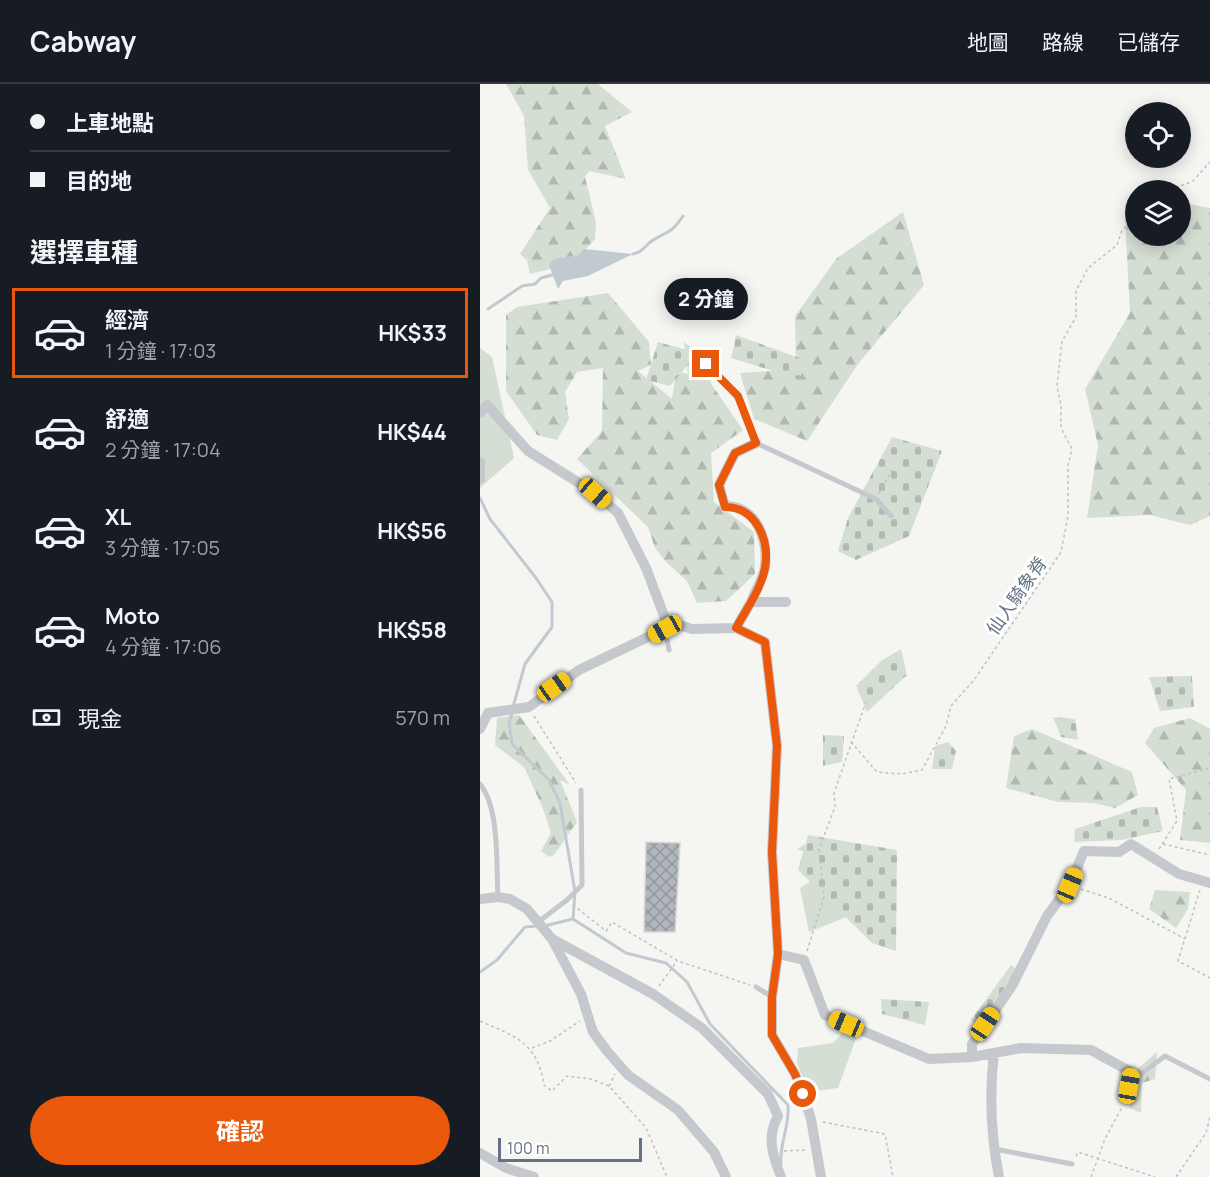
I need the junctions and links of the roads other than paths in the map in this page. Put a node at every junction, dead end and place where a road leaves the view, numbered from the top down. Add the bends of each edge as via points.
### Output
1 (706, 364) dead end
2 (480, 413) edge
3 (756, 443) junction
4 (480, 462) edge
5 (480, 479) edge
6 (891, 516) dead end
7 (751, 602) junction
8 (786, 602) dead end
9 (670, 626) junction
10 (736, 628) junction
11 (669, 650) dead end
12 (480, 729) edge
13 (480, 784) edge
14 (581, 790) road end
15 (1206, 883) edge
16 (498, 897) junction
17 (480, 899) edge
18 (538, 922) junction
19 (552, 939) junction
20 (778, 954) junction
21 (756, 987) road end
22 (772, 997) junction
23 (994, 1053) junction
24 (972, 1057) junction
25 (1131, 1072) junction
26 (1210, 1079) edge
27 (1126, 1100) road end
28 (993, 1148) junction
29 (480, 1153) edge
30 (1072, 1164) road end
31 (534, 1177) edge
32 (726, 1177) edge
33 (781, 1177) edge
34 (821, 1177) edge
35 (999, 1177) edge

1 - 3 lane via 738,396
2 - 9 street via 487,405 528,451 595,493 618,513
3 - 6 lane via 876,499
3 - 7 street via 735,453 719,485 725,507 736,507 756,520 764,542 765,569
4 - 5 street
7 - 8 street
7 - 10 street
9 - 10 street
9 - 11 lane
9 - 12 street via 579,670 529,707 488,713
10 - 20 street via 765,642 777,746 772,852
13 - 16 lane via 489,794 492,811
14 - 18 lane via 582,885
15 - 24 street via 1179,874 1131,844 1119,852 1084,851 1070,885 1047,916 1012,986 972,1044
16 - 17 street
16 - 18 street via 527,909
18 - 19 street
19 - 32 street via 581,994 593,1032 628,1075 678,1110 714,1152
19 - 33 street via 653,994 702,1028 768,1094 778,1116 771,1151
20 - 22 street
20 - 24 street via 804,960 825,1015 929,1059
21 - 22 lane
22 - 34 street via 772,1035 795,1074 811,1119
23 - 24 street
23 - 25 street via 1022,1048 1091,1050
23 - 28 street via 990,1087
25 - 26 lane via 1141,1074 1165,1056
25 - 27 lane
28 - 30 lane
28 - 35 street
29 - 31 street via 506,1168

